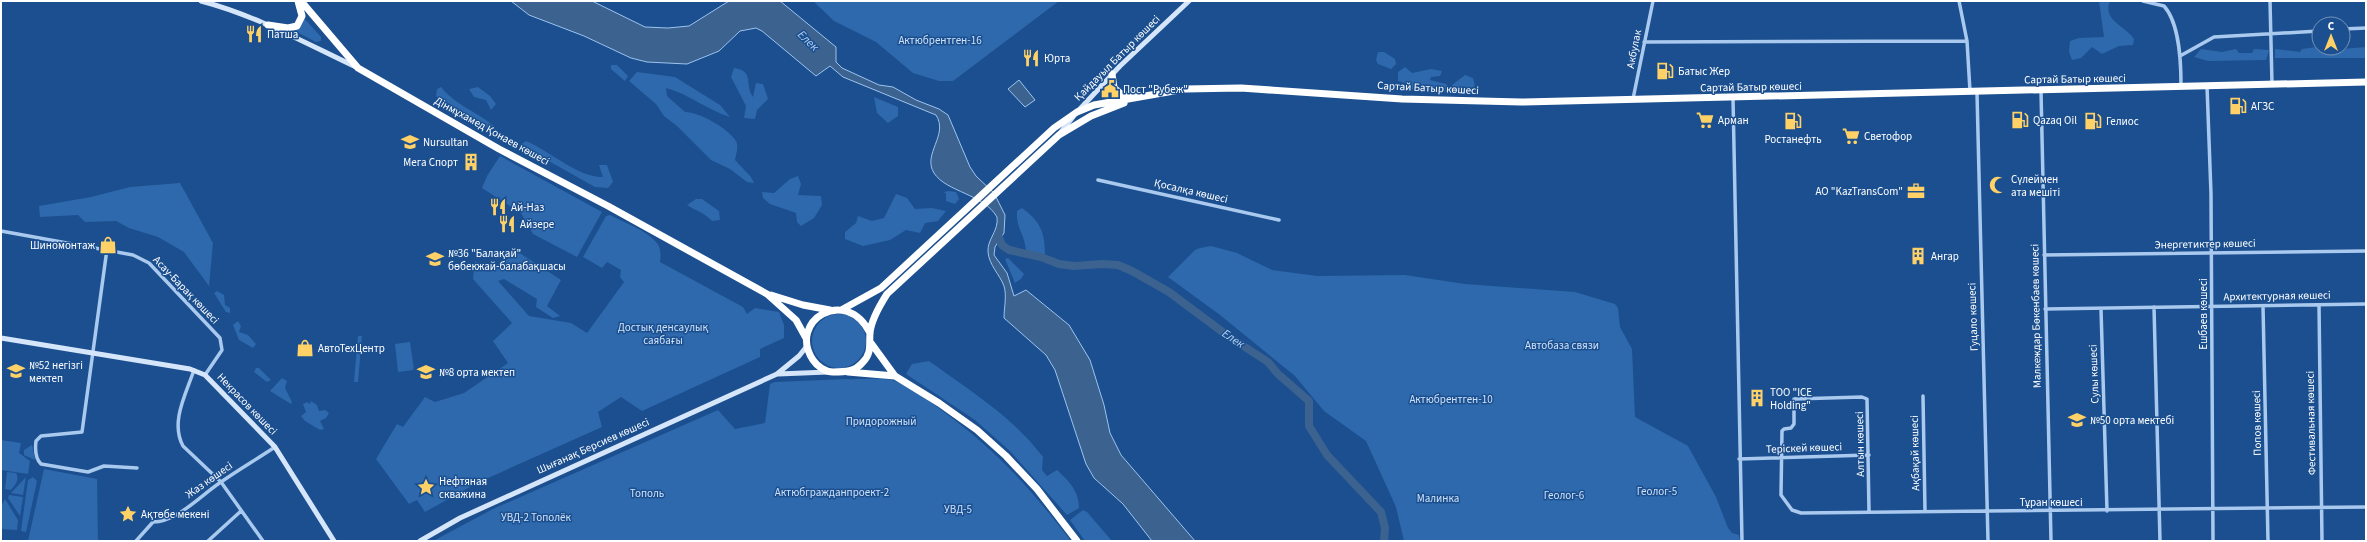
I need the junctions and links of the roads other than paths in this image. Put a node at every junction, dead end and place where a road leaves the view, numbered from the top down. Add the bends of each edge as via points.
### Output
1 (201, 1) edge
2 (298, 1) edge
3 (301, 1) edge
4 (1189, 1) edge
5 (1653, 1) edge
6 (1959, 1) edge
7 (2143, 1) edge
8 (2270, 1) edge
9 (268, 25) junction
10 (2366, 28) edge
11 (2351, 29) edge
12 (2311, 31) edge
13 (2270, 34) junction
14 (1967, 41) junction
15 (1644, 42) junction
16 (2180, 56) junction
17 (358, 68) junction
18 (1112, 74) junction
19 (2366, 82) edge
20 (2272, 84) junction
21 (2207, 86) junction
22 (2182, 87) junction
23 (2041, 91) junction
24 (1973, 92) junction
25 (1138, 97) junction
26 (1734, 98) junction
27 (1633, 100) junction
28 (1077, 112) junction
29 (1058, 135) junction
30 (1018, 167) junction
31 (1098, 180) dead end
32 (1279, 220) dead end
33 (1, 231) edge
34 (107, 249) junction
35 (2366, 251) edge
36 (2211, 253) junction
37 (924, 254) junction
38 (2044, 255) junction
39 (766, 294) junction
40 (2366, 304) edge
41 (2319, 305) junction
42 (2211, 306) junction
43 (2263, 306) junction
44 (2154, 308) junction
45 (843, 309) junction
46 (2045, 309) junction
47 (2101, 309) junction
48 (831, 310) junction
49 (870, 333) junction
50 (1, 338) edge
51 (807, 342) junction
52 (871, 343) junction
53 (94, 353) junction
54 (194, 370) junction
55 (830, 372) junction
56 (848, 372) junction
57 (777, 374) junction
58 (205, 375) junction
59 (895, 376) junction
60 (1923, 396) dead end
61 (275, 447) junction
62 (1869, 455) junction
63 (1781, 458) junction
64 (1739, 459) junction
65 (137, 468) dead end
66 (221, 482) junction
67 (2322, 507) junction
68 (2366, 507) edge
69 (2213, 509) junction
70 (2267, 509) junction
71 (2160, 510) junction
72 (241, 511) junction
73 (1869, 511) junction
74 (1925, 511) junction
75 (1988, 511) junction
76 (2107, 511) junction
77 (2050, 512) junction
78 (136, 541) edge
79 (208, 541) edge
80 (263, 541) edge
81 (334, 541) edge
82 (420, 541) edge
83 (1077, 541) edge
84 (1742, 541) edge
85 (1988, 541) edge
86 (2050, 541) edge
87 (2160, 541) edge
88 (2213, 541) edge
89 (2268, 541) edge
90 (2322, 541) edge

1 - 9 main road, Дінмұхамед Қонаев көшесі
2 - 9 highway via 302,16 297,26 288,28
3 - 17 highway
4 - 18 main road, Қайдауыл Батыр көшесі
5 - 15 street, Акбулак
6 - 14 street, Гуцало көшесі
7 - 16 street via 2160,4 2167,10 2173,23
8 - 13 street
9 - 17 main road, Дінмұхамед Қонаев көшесі
10 - 11 street
12 - 13 street
13 - 16 street via 2214,37
13 - 20 street
14 - 15 street
14 - 24 street, Гуцало көшесі
15 - 27 street, Акбулак
16 - 22 street
17 - 39 highway, Дінмұхамед Қонаев көшесі via 499,149
18 - 25 highway via 1112,84 1117,91
18 - 28 main road, Қайдауыл Батыр көшесі
19 - 20 highway, Сартай Батыр көшесі
20 - 21 highway, Сартай Батыр көшесі
21 - 22 highway, Сартай Батыр көшесі
21 - 36 street, Ешбаев көшесі
22 - 23 highway, Сартай Батыр көшесі
23 - 24 highway, Сартай Батыр көшесі
23 - 38 street, Малкеждар Бөкенбаев көшесі
24 - 26 highway, Сартай Батыр көшесі
24 - 75 street, Гуцало көшесі
25 - 27 highway, Сартай Батыр көшесі via 1185,89 1241,88 1480,102
25 - 28 highway via 1094,105
25 - 29 highway via 1091,116
26 - 27 highway, Сартай Батыр көшесі
26 - 64 street
28 - 29 main road, Қайдауыл Батыр көшесі
28 - 30 highway via 1054,128
29 - 30 highway
30 - 37 highway
31 - 32 street, Қосалқа көшесі
33 - 34 street, Асау-Барақ көшесі
34 - 53 street
34 - 58 street, Асау-Барақ көшесі via 133,255 149,263 220,338 222,350
35 - 36 street, Энергетиктер көшесі
36 - 38 street, Энергетиктер көшесі
36 - 42 street, Ешбаев көшесі
37 - 45 highway via 881,288
37 - 49 highway via 879,305
38 - 46 street, Малкеждар Бөкенбаев көшесі
39 - 48 highway
39 - 51 highway via 796,320
40 - 41 street, Архитектурная көшесі
41 - 43 street, Архитектурная көшесі
41 - 67 street, Фестивальная көшесі
42 - 43 street, Архитектурная көшесі
42 - 44 street, Архитектурная көшесі
42 - 69 street, Ешбаев көшесі
43 - 70 street, Попов көшесі
44 - 47 street, Архитектурная көшесі
44 - 71 street
45 - 48 highway
45 - 49 highway via 855,313 865,322
46 - 47 street, Архитектурная көшесі
46 - 77 street, Малкеждар Бөкенбаев көшесі
47 - 76 street, Сулы көшесі
48 - 51 highway via 814,320
49 - 52 highway
50 - 53 main road, Некрасов көшесі
51 - 55 highway via 814,362
51 - 57 main road via 795,360
52 - 56 highway via 864,361
52 - 59 highway
53 - 54 main road, Некрасов көшесі
53 - 65 street via 82,432 37,438 38,460 41,464 88,472 104,466
54 - 58 main road, Некрасов көшесі
54 - 66 street via 178,419 177,430 184,446
55 - 56 highway
55 - 57 main road
56 - 59 highway
57 - 82 main road, Шығанақ Берсиев көшесі via 460,518
58 - 61 main road, Некрасов көшесі
59 - 83 highway via 977,430 1006,456 1037,489
60 - 74 street, Ақбақай көшесі
61 - 66 street, Жаз көшесі
61 - 81 main road, Некрасов көшесі
62 - 63 street, Теріскей көшесі
62 - 63 street, Алтын көшесі via 1867,399 1796,398 1794,424 1782,431
62 - 73 street, Алтын көшесі
63 - 64 street, Теріскей көшесі
63 - 73 street, Тұран көшесі via 1781,496 1792,510
64 - 84 street
66 - 72 street
66 - 78 street, Жаз көшесі via 176,514 161,522 153,522
67 - 68 street, Тұран көшесі
67 - 70 street, Тұран көшесі
67 - 90 street, Фестивальная көшесі
69 - 70 street, Тұран көшесі
69 - 71 street, Тұран көшесі
69 - 88 street, Ешбаев көшесі
70 - 89 street, Попов көшесі
71 - 76 street, Тұран көшесі
71 - 87 street
72 - 79 street
72 - 80 street
73 - 74 street, Тұран көшесі
74 - 75 street, Тұран көшесі
75 - 77 street, Тұран көшесі
75 - 85 street, Гуцало көшесі
76 - 77 street, Тұран көшесі
77 - 86 street, Малкеждар Бөкенбаев көшесі

